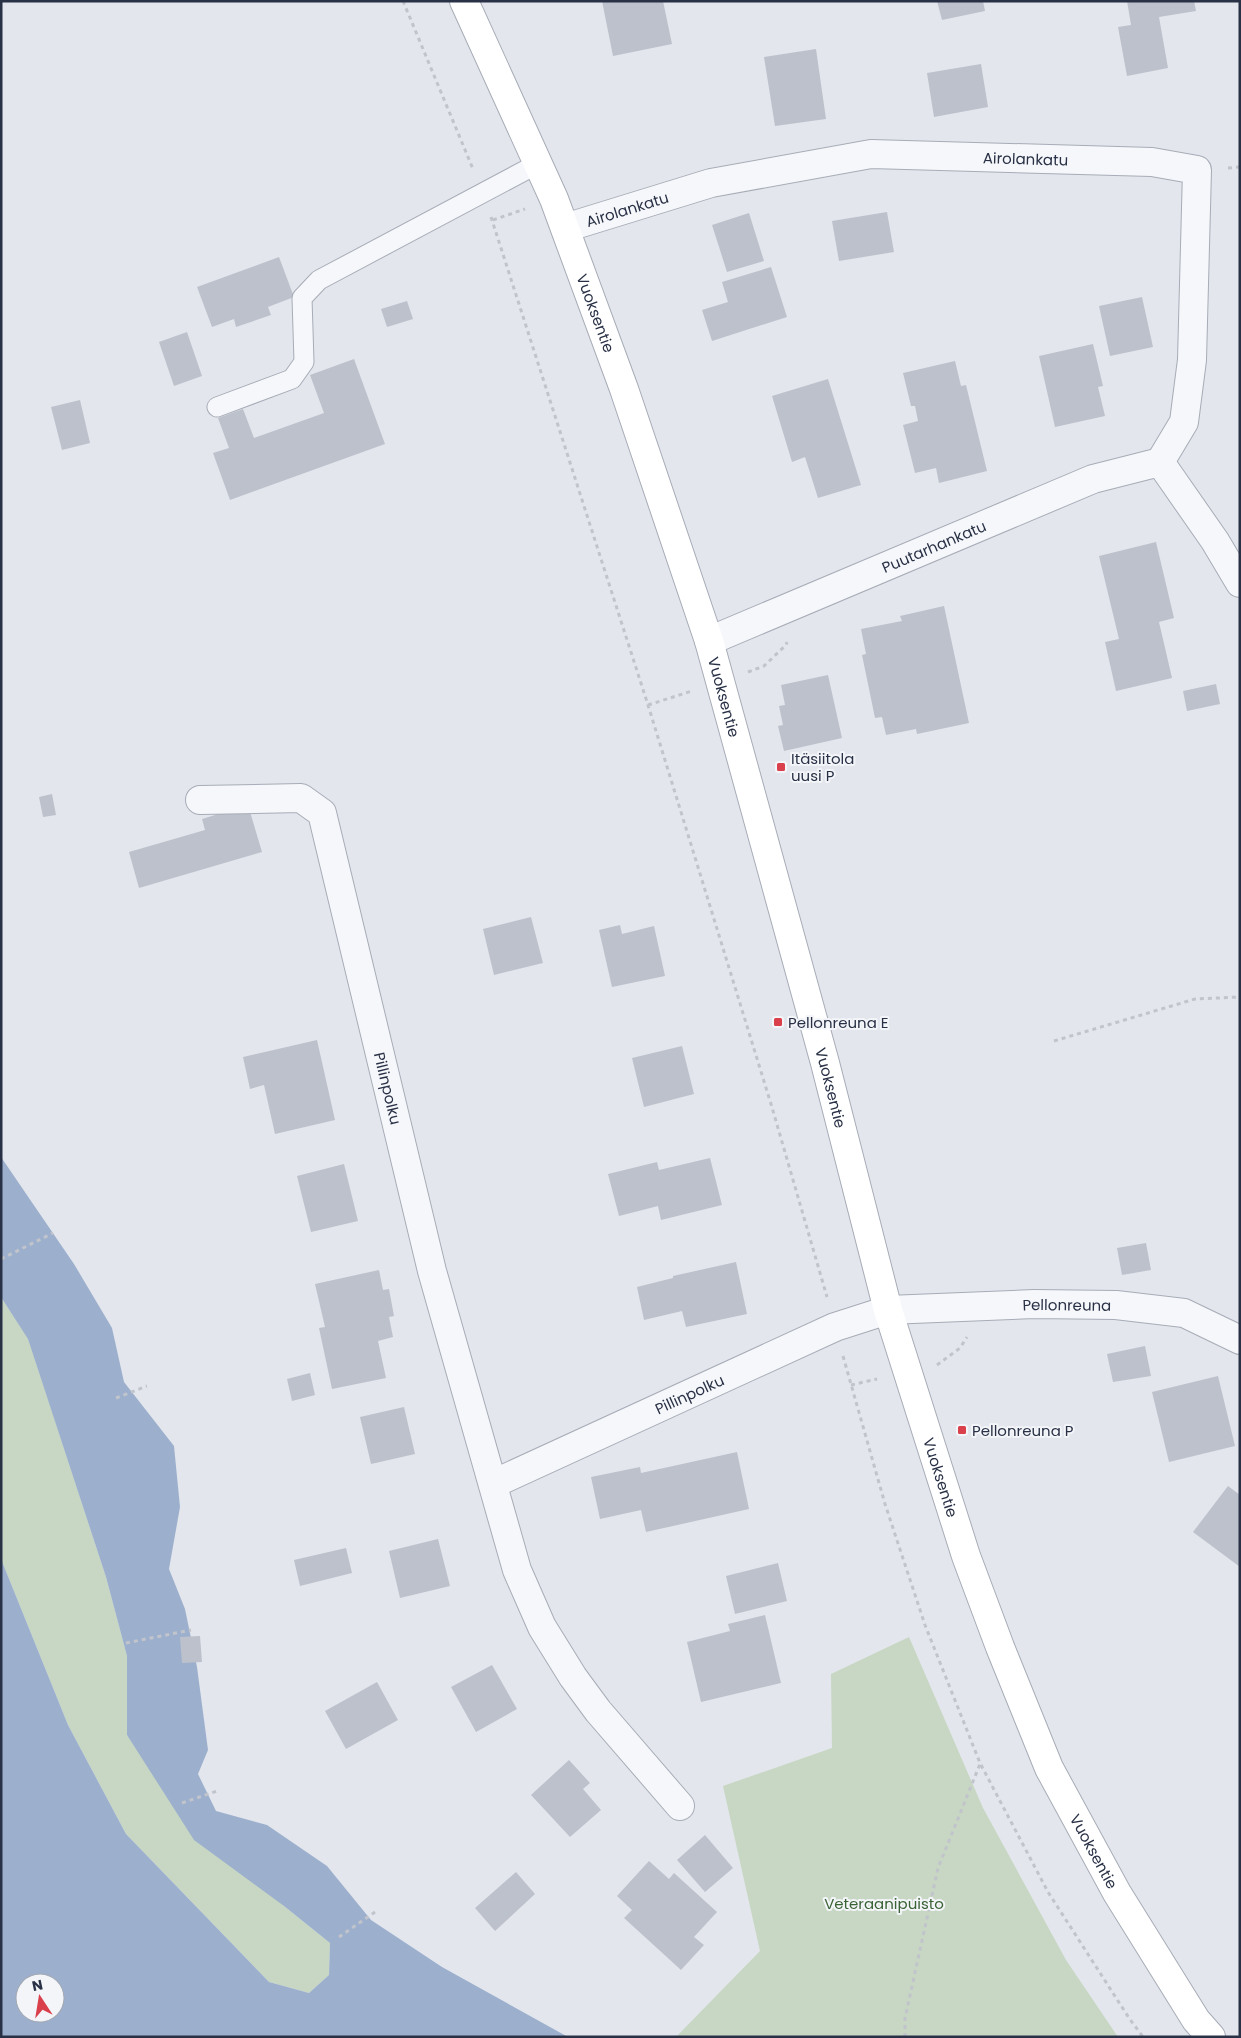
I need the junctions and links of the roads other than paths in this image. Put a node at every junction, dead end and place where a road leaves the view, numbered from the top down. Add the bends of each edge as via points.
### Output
1 (464, 1) edge
2 (539, 163) junction
3 (565, 228) junction
4 (217, 407) dead end
5 (1160, 462) junction
6 (1240, 583) edge
7 (709, 641) junction
8 (200, 800) dead end
9 (888, 1310) junction
10 (1240, 1340) edge
11 (493, 1484) junction
12 (680, 1806) dead end
13 (1211, 2037) edge

1 - 2 street, Vuoksentie
2 - 3 street, Vuoksentie
2 - 4 lane via 319,280 302,298 304,362 292,379
3 - 5 street, Airolankatu via 710,183 871,154 1152,162 1197,170 1192,360 1184,422
3 - 7 street, Vuoksentie via 624,388
5 - 6 street
5 - 7 street, Puutarhankatu via 1093,479
7 - 9 street, Vuoksentie via 825,1063
8 - 11 street, Pillinpolku via 301,798 322,813 432,1271
9 - 10 street, Pellonreuna via 1034,1304 1116,1305 1184,1313
9 - 11 street, Pillinpolku via 835,1327
9 - 13 street, Vuoksentie via 966,1556 1049,1768 1117,1893 1196,2020
11 - 12 street, Pillinpolku via 517,1570 542,1627 572,1677 598,1711

